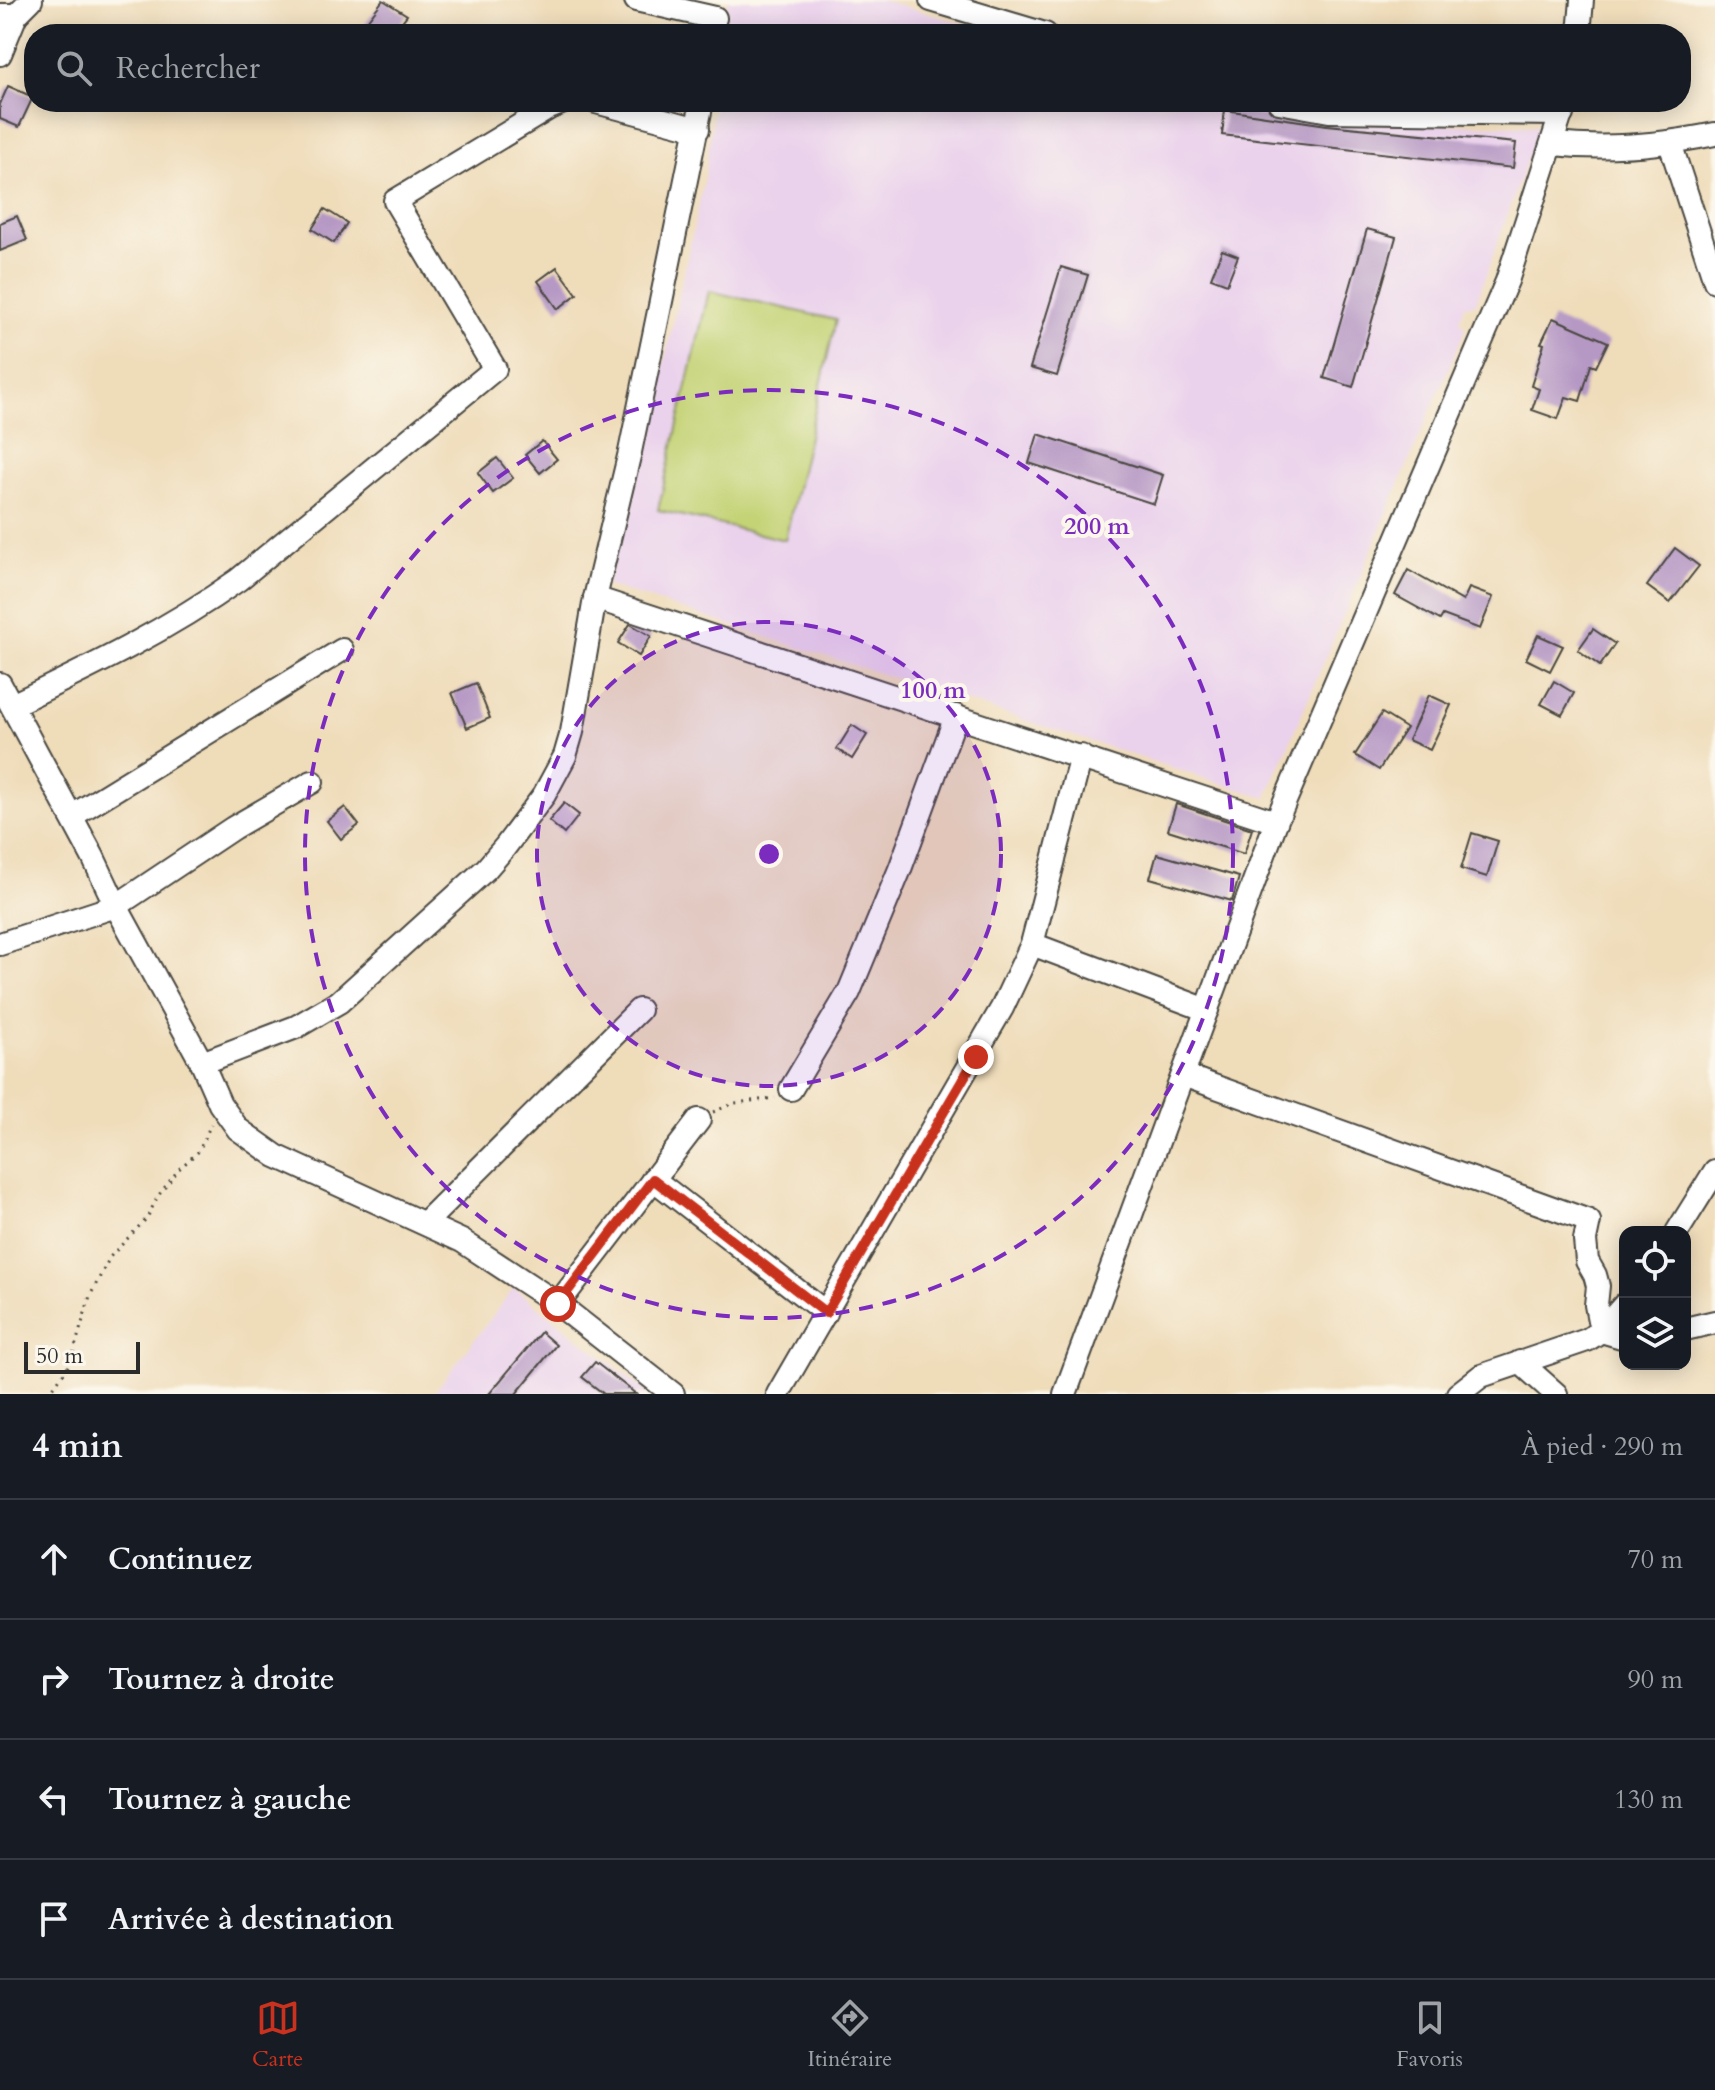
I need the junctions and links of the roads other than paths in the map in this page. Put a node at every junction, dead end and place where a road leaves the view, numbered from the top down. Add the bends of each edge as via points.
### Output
1 (636, 0) edge
2 (931, 0) edge
3 (1582, 0) edge
4 (16, 10) edge
5 (715, 17) edge
6 (1011, 24) edge
7 (1580, 24) edge
8 (0, 54) edge
9 (542, 112) edge
10 (634, 112) edge
11 (701, 112) edge
12 (1563, 112) edge
13 (698, 129) junction
14 (1715, 134) edge
15 (1670, 143) junction
16 (1554, 144) junction
17 (1715, 281) edge
18 (595, 598) junction
19 (342, 650) dead end
20 (0, 684) edge
21 (12, 705) junction
22 (956, 716) junction
23 (1081, 756) junction
24 (312, 782) dead end
25 (72, 816) junction
26 (1276, 822) junction
27 (116, 906) junction
28 (0, 944) edge
29 (1032, 944) junction
30 (639, 1010) dead end
31 (1207, 1010) junction
32 (202, 1063) junction
33 (1183, 1075) junction
34 (791, 1089) road end
35 (699, 1120) road end
36 (1715, 1171) edge
37 (653, 1179) junction
38 (425, 1223) junction
39 (1681, 1226) edge
40 (558, 1304) junction
41 (1619, 1311) edge
42 (826, 1313) junction
43 (1715, 1322) edge
44 (1691, 1328) edge
45 (1601, 1331) junction
46 (1619, 1336) edge
47 (1520, 1362) junction
48 (673, 1394) edge
49 (778, 1394) edge
50 (1065, 1394) edge
51 (1458, 1394) edge
52 (1556, 1394) edge

1 - 5 street
2 - 6 street
3 - 7 street
4 - 8 street
9 - 21 street via 395,201 495,369 213,598 121,653
10 - 13 street
11 - 13 street
12 - 16 street
13 - 18 street
14 - 15 street
15 - 16 street
15 - 17 street
16 - 26 street via 1507,281
18 - 22 street
18 - 32 street via 565,756 505,847 339,1002 296,1027
19 - 25 street
20 - 21 street
21 - 25 street
22 - 23 street
22 - 34 street via 861,967
23 - 26 street
23 - 29 street
24 - 27 street
25 - 27 street
26 - 31 street
27 - 28 street
27 - 32 street
29 - 31 street
29 - 42 street via 976,1057
30 - 38 street
31 - 33 street
32 - 38 street via 238,1129 276,1156
33 - 45 street via 1589,1221 1587,1261 1598,1286
33 - 50 street
35 - 37 street
36 - 39 street
37 - 40 street
37 - 42 street
38 - 40 street
40 - 48 street
41 - 45 street
42 - 49 street
43 - 44 street
45 - 46 street
45 - 47 street
47 - 51 street via 1481,1376
47 - 52 street

